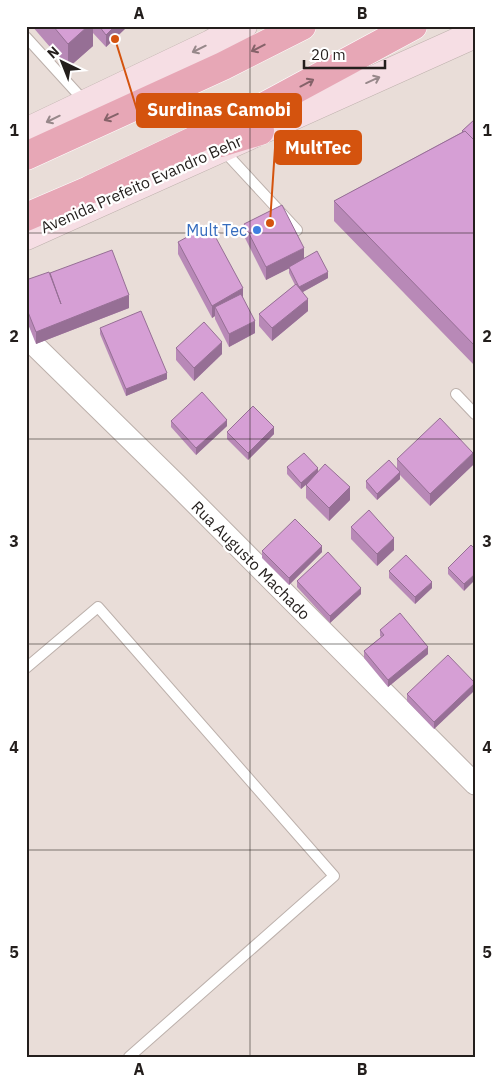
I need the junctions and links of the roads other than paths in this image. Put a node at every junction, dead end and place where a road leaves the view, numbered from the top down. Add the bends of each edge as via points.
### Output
1 (243, 26) edge
2 (302, 26) edge
3 (414, 26) edge
4 (475, 34) edge
5 (26, 37) edge
6 (86, 103) junction
7 (260, 131) junction
8 (26, 132) edge
9 (222, 148) junction
10 (26, 156) edge
11 (90, 190) junction
12 (26, 217) edge
13 (297, 230) edge
14 (26, 236) edge
15 (26, 337) edge
16 (456, 394) dead end
17 (475, 414) edge
18 (26, 668) edge
19 (475, 784) edge
20 (129, 1057) edge

1 -> 6 main road
2 -> 10 highway
11 -> 3 highway, Avenida Prefeito Evandro Behr via 250,114
7 -> 4 main road, Avenida Prefeito Evandro Behr
5 - 6 lane
6 -> 8 main road
7 - 9 main road, Avenida Prefeito Evandro Behr
7 - 11 highway
9 - 13 lane
9 - 14 main road, Avenida Prefeito Evandro Behr
11 - 12 highway, Avenida Prefeito Evandro Behr
15 - 19 street, Rua Augusto Machado
16 - 17 lane
18 - 20 lane via 98,607 334,876

